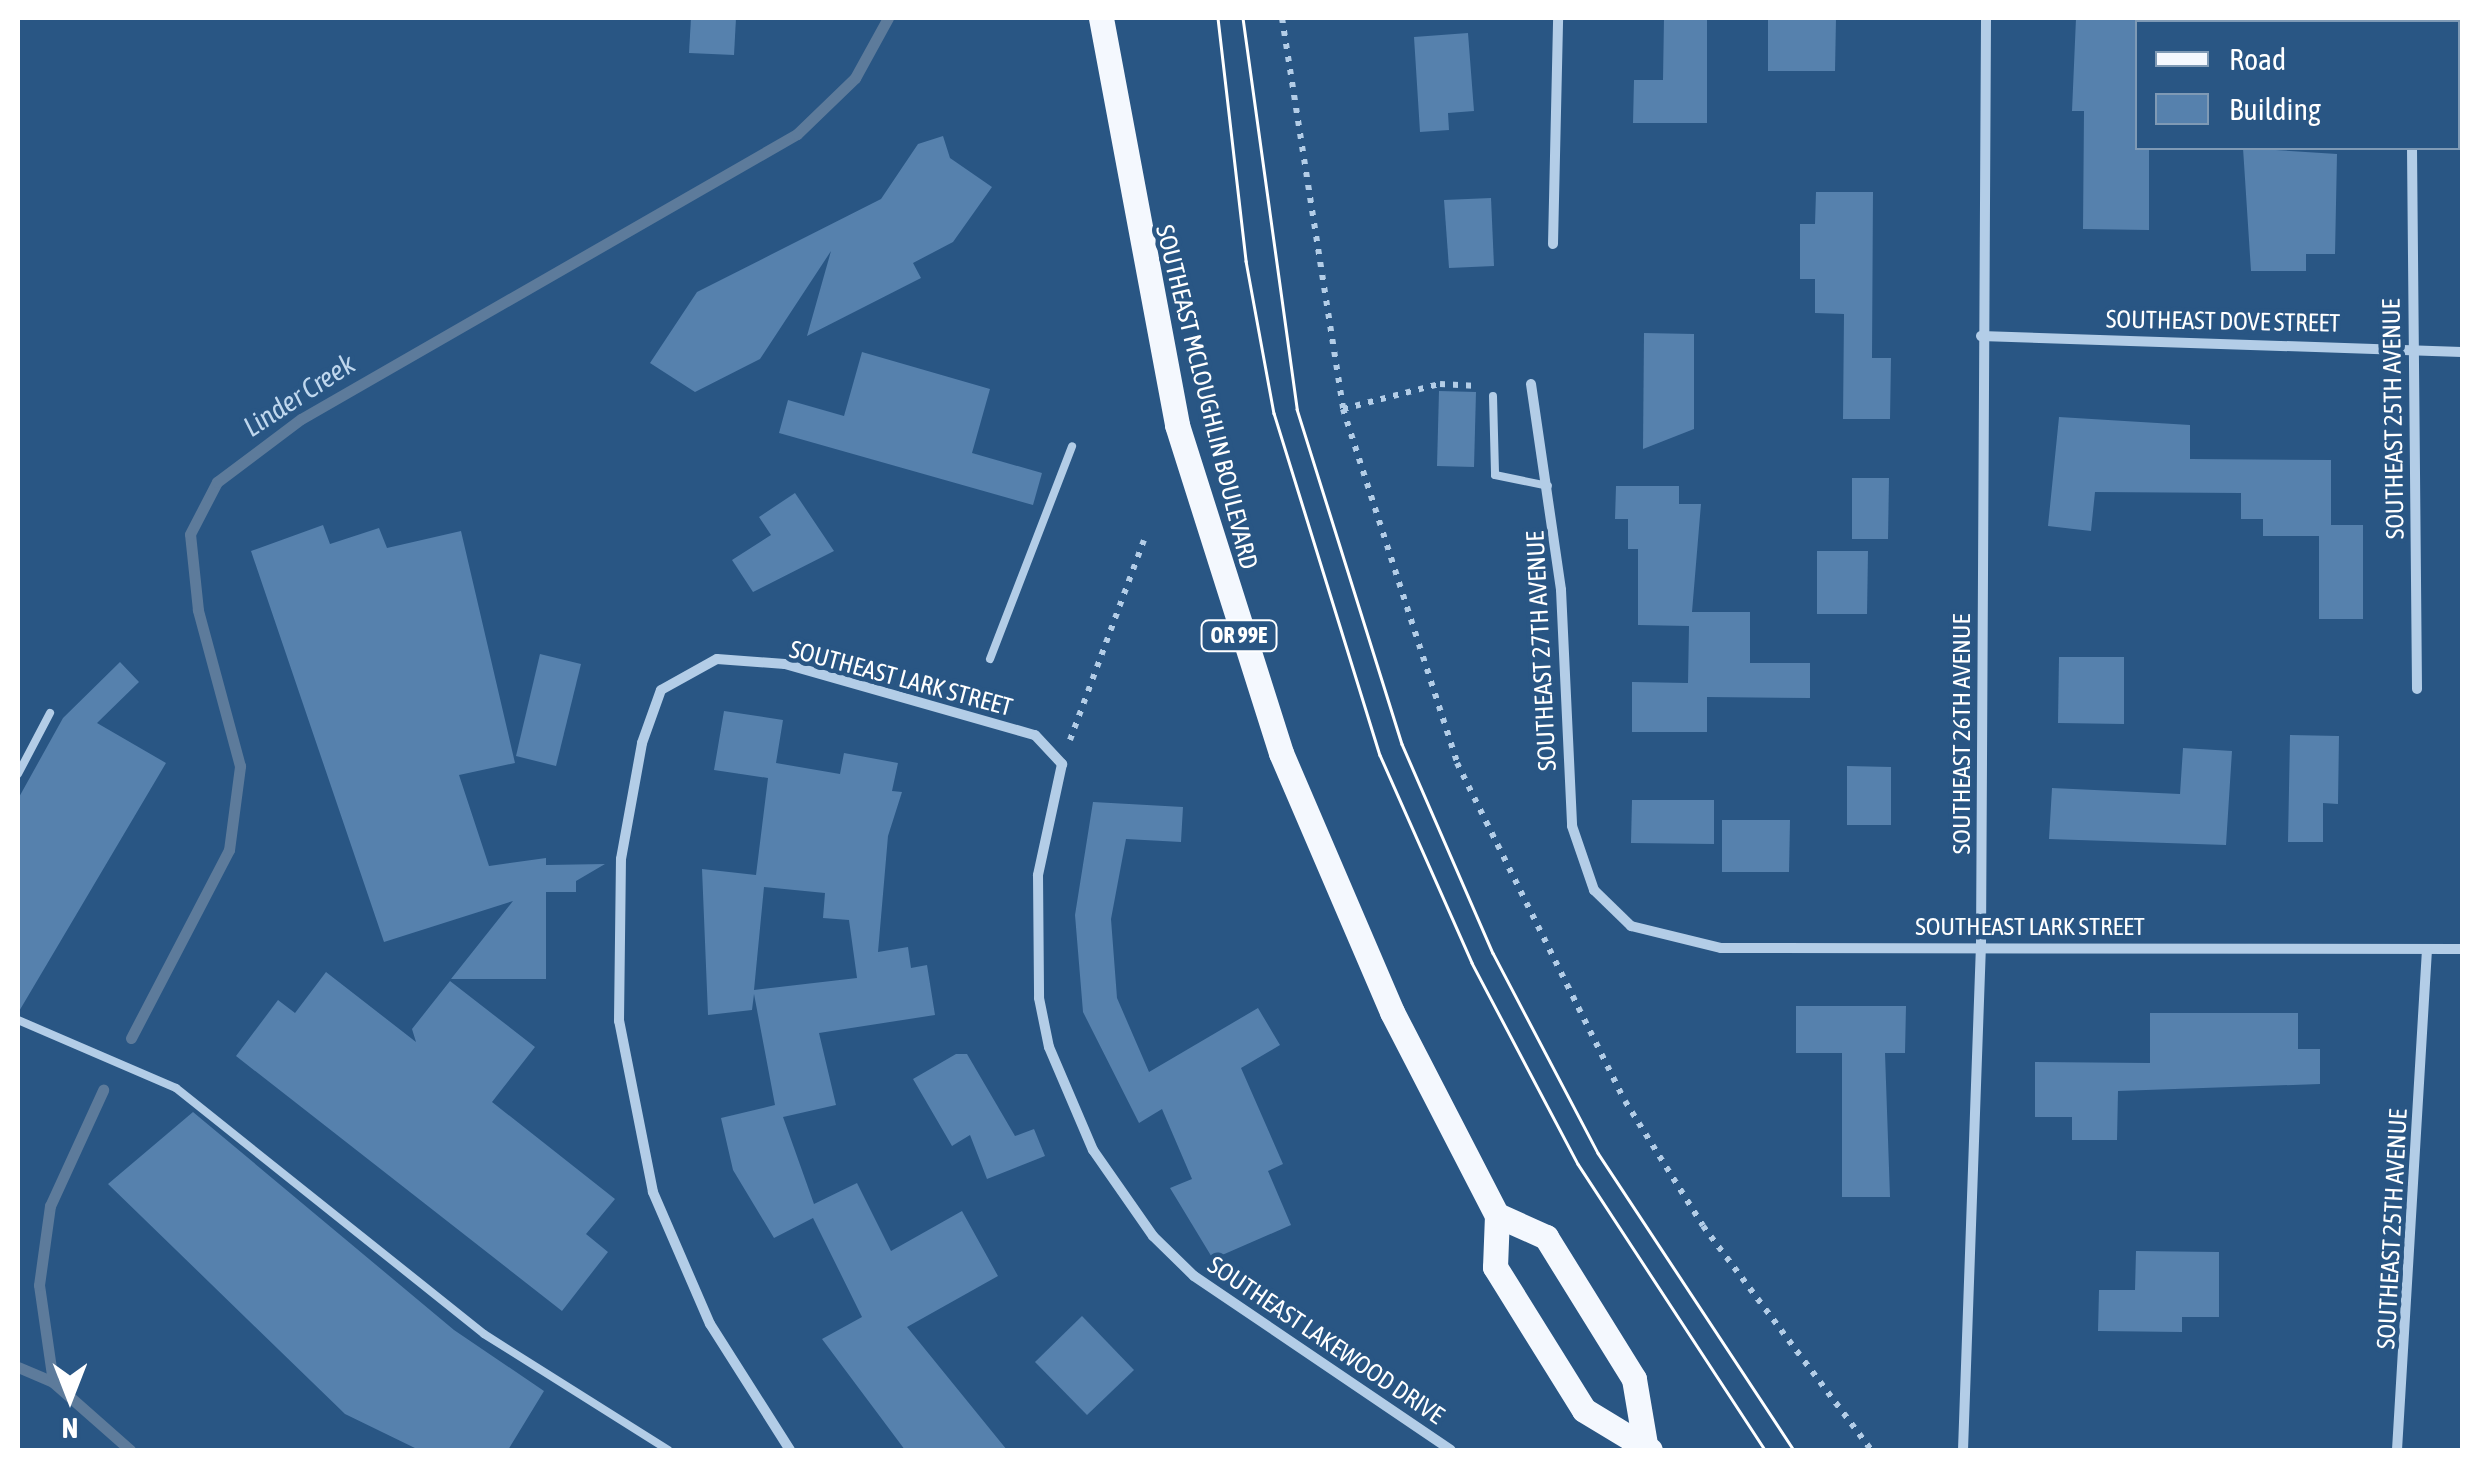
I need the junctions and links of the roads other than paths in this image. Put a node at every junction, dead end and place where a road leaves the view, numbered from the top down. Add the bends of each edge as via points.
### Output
1 (1101, 18) edge
2 (1558, 18) edge
3 (1986, 18) edge
4 (2412, 150) edge
5 (1553, 244) dead end
6 (1981, 336) junction
7 (2411, 344) junction
8 (2462, 352) edge
9 (1531, 384) dead end
10 (1493, 396) road end
11 (1072, 446) dead end
12 (1548, 486) junction
13 (990, 659) dead end
14 (2417, 689) dead end
15 (50, 712) dead end
16 (1062, 764) joint
17 (18, 774) edge
18 (1606, 909) joint
19 (1981, 944) junction
20 (2427, 948) junction
21 (2462, 949) edge
22 (18, 1020) edge
23 (1497, 1215) junction
24 (1643, 1448) edge
25 (668, 1450) edge
26 (790, 1450) edge
27 (1450, 1450) edge
28 (1963, 1450) edge
29 (2397, 1450) edge

1 - 23 main road, SOUTHEAST MCLOUGHLIN BOULEVARD / OR 99E via 1155,332 1249,666 1354,929
2 - 5 street
3 - 6 street, SOUTHEAST 26TH AVENUE
4 - 7 street, SOUTHEAST 25TH AVENUE
6 - 7 street, SOUTHEAST DOVE STREET
6 - 19 street, SOUTHEAST 26TH AVENUE
7 - 8 street, SOUTHEAST DOVE STREET
7 - 14 street, SOUTHEAST 25TH AVENUE
9 - 12 street, SOUTHEAST 27TH AVENUE
10 - 12 lane via 1495,475
11 - 13 lane
12 - 18 street, SOUTHEAST 27TH AVENUE via 1572,826
15 - 17 lane
16 - 26 street, SOUTHEAST LARK STREET via 1035,736 785,664 718,659 660,690 642,743 621,860 620,1022 653,1192 718,1339
16 - 27 street, SOUTHEAST LAKEWOOD DRIVE via 1038,874 1035,957 1049,1047 1093,1150 1153,1236 1194,1276
18 - 19 street, SOUTHEAST LARK STREET via 1689,946
19 - 20 street, SOUTHEAST LARK STREET
19 - 28 street, SOUTHEAST 26TH AVENUE
20 - 21 street, SOUTHEAST LARK STREET
20 - 29 street, SOUTHEAST 25TH AVENUE
22 - 25 lane via 176,1088 484,1334
23 - 24 main road, SOUTHEAST MCLOUGHLIN BOULEVARD / OR 99E via 1546,1237 1634,1378
23 - 24 main road, SOUTHEAST MCLOUGHLIN BOULEVARD / OR 99E via 1495,1267 1584,1410

